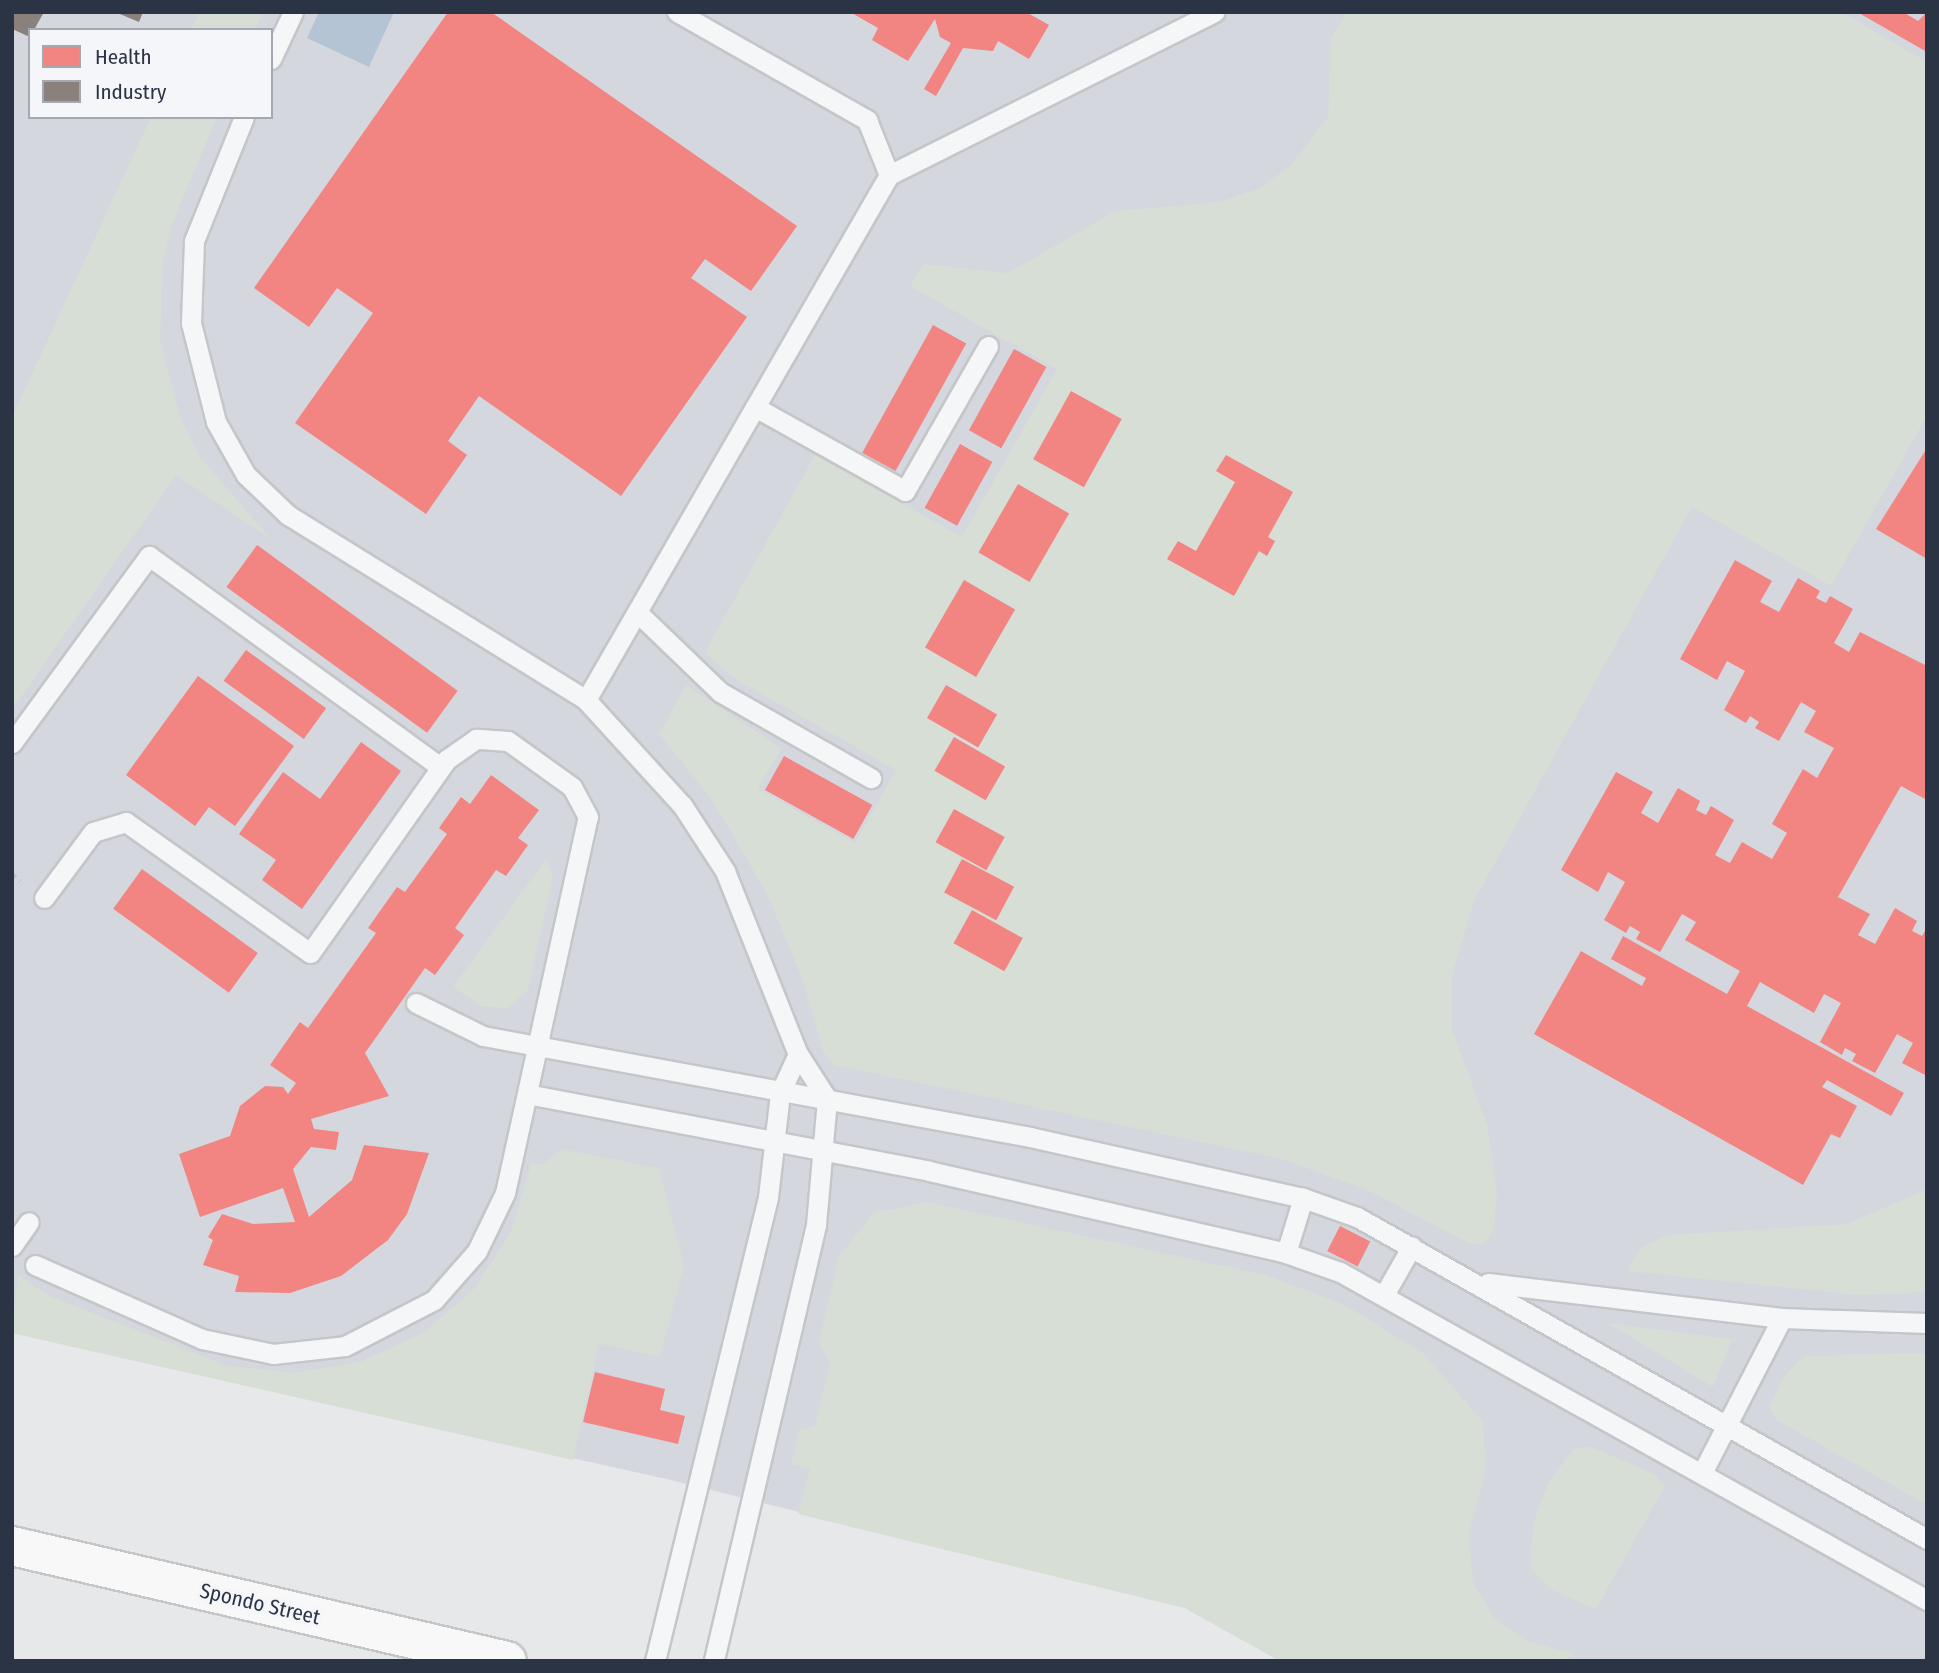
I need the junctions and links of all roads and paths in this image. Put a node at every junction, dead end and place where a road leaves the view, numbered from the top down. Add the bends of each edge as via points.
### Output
1 (293, 12) edge
2 (677, 12) edge
3 (1215, 12) edge
4 (273, 55) edge
5 (243, 119) edge
6 (889, 175) junction
7 (988, 346) dead end
8 (755, 407) junction
9 (637, 612) junction
10 (586, 700) junction
11 (12, 743) edge
12 (442, 767) junction
13 (871, 778) dead end
14 (44, 898) dead end
15 (416, 1003) dead end
16 (539, 1041) junction
17 (799, 1054) junction
18 (780, 1093) junction
19 (527, 1094) junction
20 (827, 1099) junction
21 (774, 1144) junction
22 (822, 1153) junction
23 (1303, 1198) junction
24 (29, 1222) dead end
25 (12, 1246) edge
26 (1412, 1246) junction
27 (1286, 1254) junction
28 (35, 1265) dead end
29 (1476, 1281) junction
30 (1384, 1295) junction
31 (1782, 1318) junction
32 (1927, 1323) edge
33 (1729, 1428) junction
34 (1702, 1473) junction
35 (1927, 1539) edge
36 (12, 1546) edge
37 (1927, 1600) edge
38 (508, 1661) edge
39 (655, 1661) edge
40 (714, 1661) edge

1 - 4 lane
2 - 6 lane via 867,120
3 - 6 lane
5 - 10 lane via 194,241 191,323 216,422 246,475 288,515
6 - 8 lane
7 - 8 lane via 905,491
8 - 9 lane
9 - 10 lane
9 - 13 lane via 720,692
10 - 17 lane via 682,805 725,871
11 - 12 lane via 149,556
12 - 14 lane via 310,953 126,822 93,832
12 - 16 lane via 464,743 498,738 572,787 586,806
15 - 16 lane via 483,1036
16 - 18 lane
16 - 19 lane
17 - 18 lane
17 - 20 lane
18 - 20 lane
18 - 21 lane
19 - 21 lane
19 - 28 lane via 505,1193 477,1251 434,1300 345,1346 309,1353 237,1350
20 - 22 lane
20 - 23 lane
21 - 22 lane
21 - 39 lane via 724,1391
22 - 27 lane via 929,1171
22 - 40 lane via 816,1224
23 - 26 lane
23 - 27 lane
24 - 25 lane
26 - 29 lane
26 - 30 lane
27 - 30 lane
29 - 31 lane
29 - 33 lane
30 - 34 lane
31 - 32 lane
31 - 33 lane
33 - 34 lane
33 - 35 lane
34 - 37 lane
36 - 38 main road, Spondo Street

